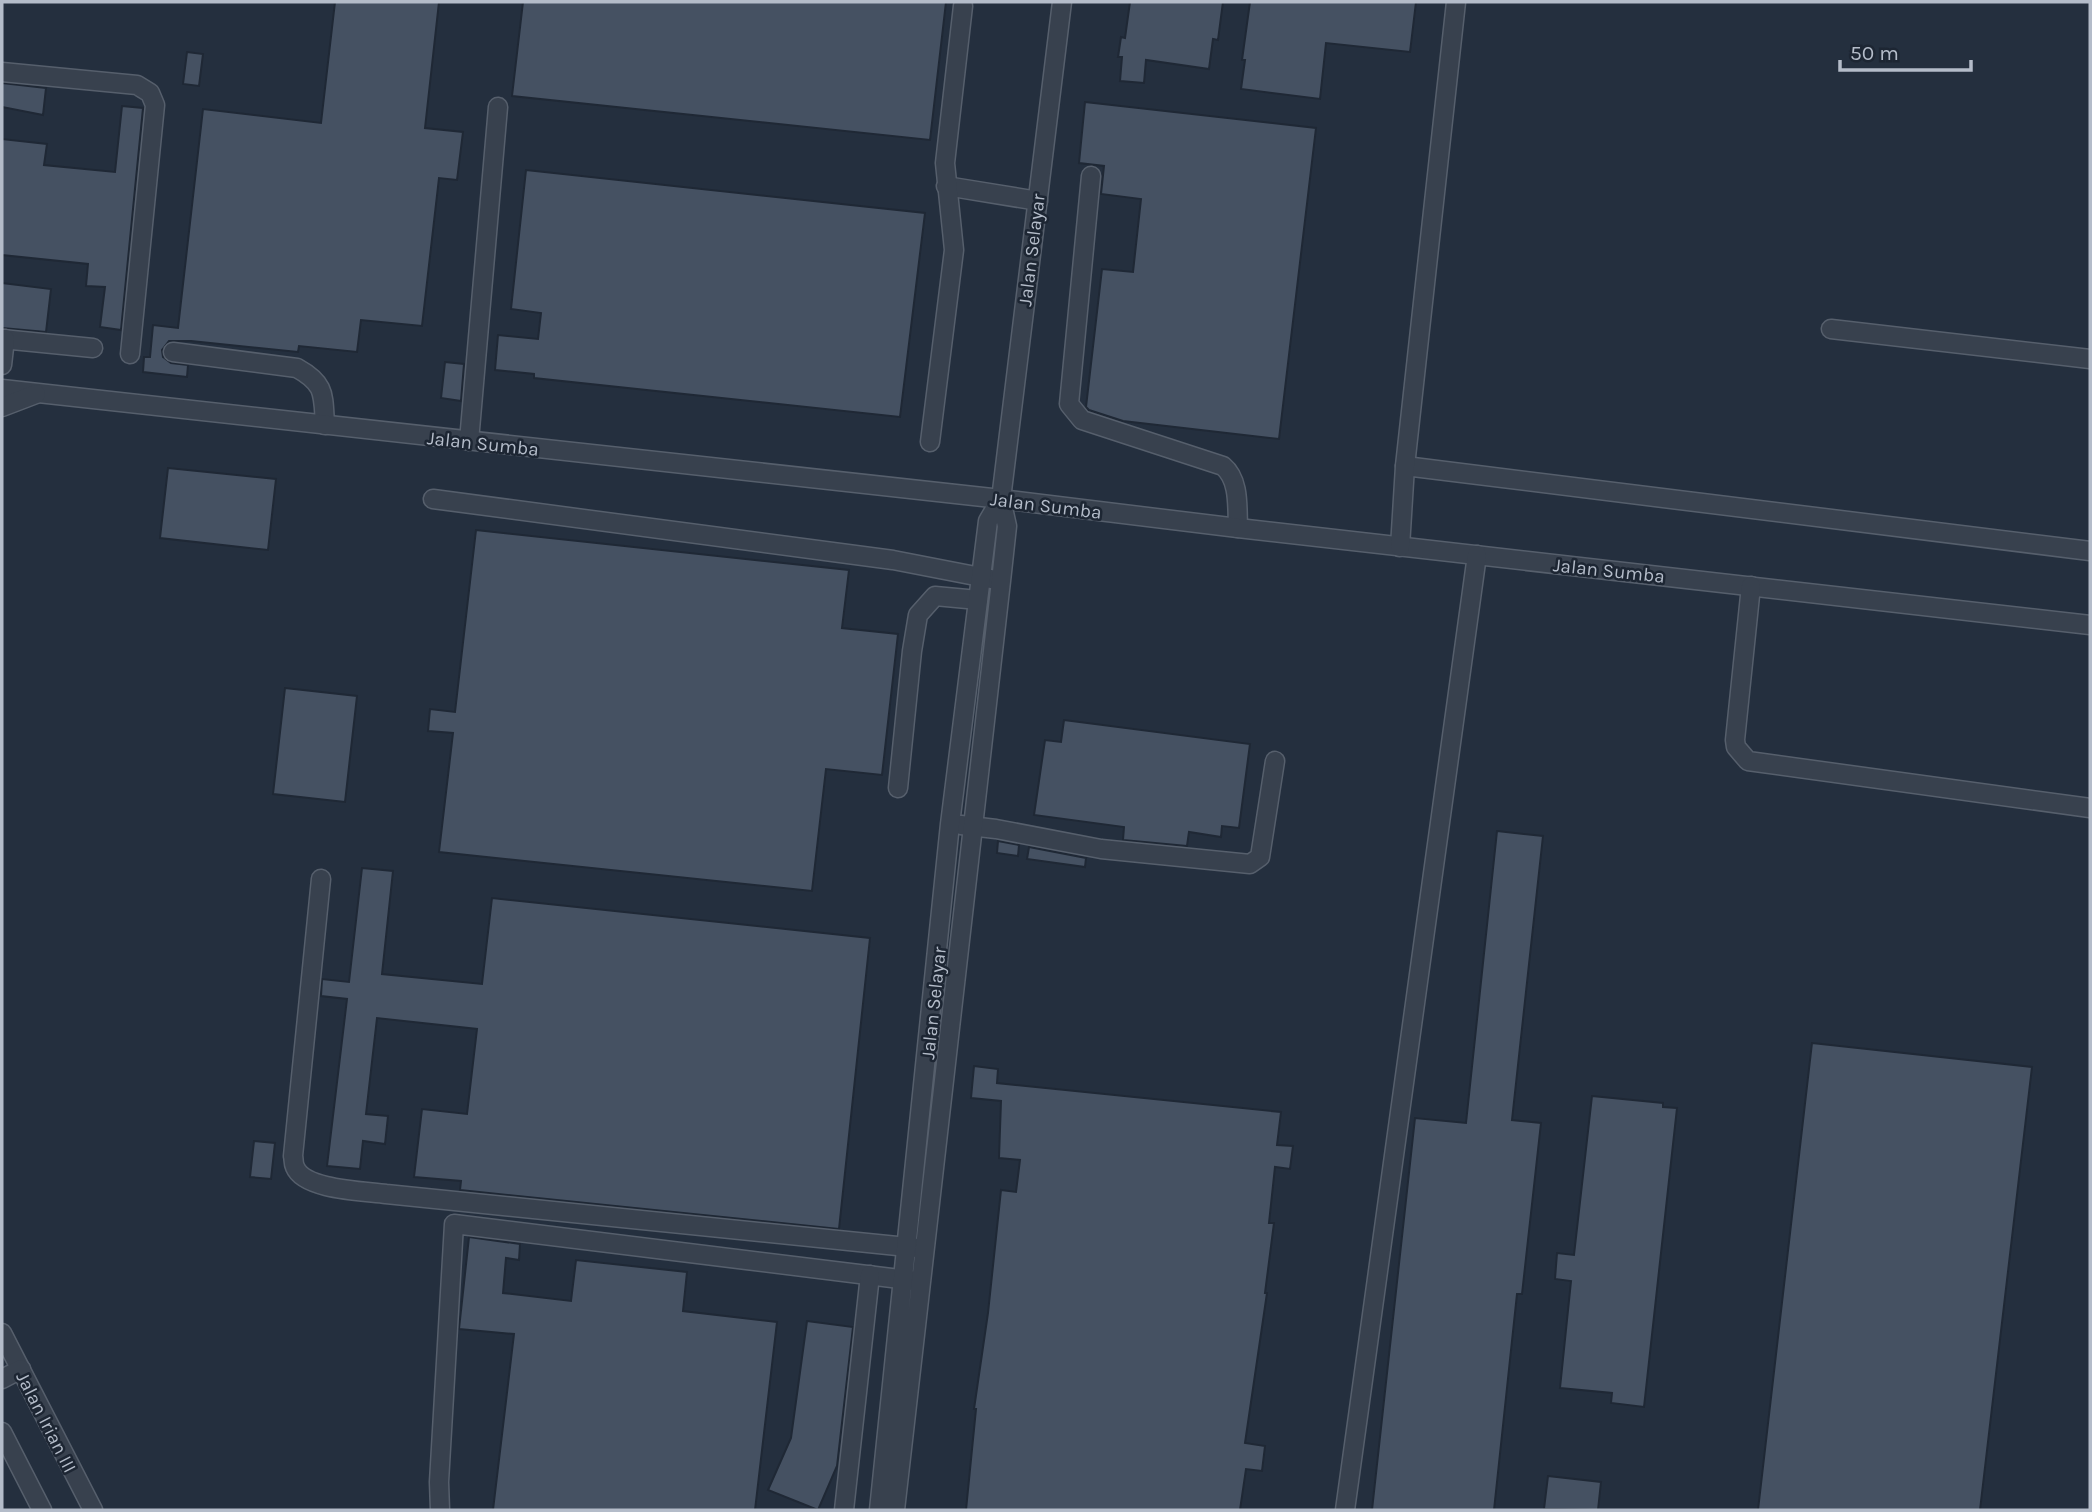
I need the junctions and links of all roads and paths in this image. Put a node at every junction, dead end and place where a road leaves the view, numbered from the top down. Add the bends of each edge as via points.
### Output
1 (1062, 2) edge
2 (1456, 2) edge
3 (963, 6) dead end
4 (2, 72) edge
5 (498, 107) dead end
6 (1091, 176) dead end
7 (946, 186) junction
8 (1038, 201) junction
9 (1831, 328) dead end
10 (3, 339) edge
11 (93, 348) dead end
12 (173, 352) dead end
13 (130, 354) dead end
14 (2090, 359) edge
15 (2, 365) edge
16 (2, 388) edge
17 (40, 393) junction
18 (2, 407) edge
19 (325, 425) junction
20 (469, 442) junction
21 (930, 442) dead end
22 (1405, 466) junction
23 (433, 499) dead end
24 (1001, 499) junction
25 (1238, 528) junction
26 (1400, 547) junction
27 (2090, 551) edge
28 (1477, 555) junction
29 (939, 570) junction
30 (982, 578) junction
31 (1001, 581) junction
32 (1751, 586) junction
33 (935, 596) junction
34 (978, 600) junction
35 (2090, 625) edge
36 (1275, 761) dead end
37 (898, 788) dead end
38 (2090, 808) edge
39 (950, 824) junction
40 (973, 827) junction
41 (321, 879) dead end
42 (939, 948) junction
43 (958, 951) junction
44 (922, 1108) junction
45 (940, 1111) junction
46 (916, 1248) junction
47 (870, 1275) junction
48 (912, 1281) junction
49 (2, 1333) edge
50 (903, 1364) junction
51 (20, 1369) junction
52 (2, 1379) edge
53 (2, 1432) edge
54 (42, 1510) edge
55 (93, 1510) edge
56 (440, 1510) edge
57 (844, 1510) edge
58 (879, 1510) edge
59 (895, 1510) edge
60 (1345, 1510) edge

1 - 8 street, Jalan Selayar
2 - 22 street
3 - 7 street
4 - 13 street via 137,85 150,93 155,105
5 - 20 street
6 - 25 street via 1069,404 1082,420 1230,471
7 - 8 street
7 - 21 street via 954,250
8 - 24 street, Jalan Selayar
9 - 14 street
10 - 11 street
10 - 15 street
12 - 19 street via 298,368 314,377 323,391
16 - 17 street, Jalan Sumba
17 - 18 street
17 - 19 street, Jalan Sumba
19 - 20 street, Jalan Sumba
20 - 24 street, Jalan Sumba
22 - 26 street
22 - 27 street
23 - 29 street via 862,555
24 - 25 street, Jalan Sumba
24 - 30 street, Jalan Selayar via 988,521
24 - 31 street, Jalan Selayar via 1007,526
25 - 26 street, Jalan Sumba
26 - 28 street, Jalan Sumba
28 - 32 street, Jalan Sumba
28 - 60 street
29 - 30 street
29 - 33 street
30 - 31 street
30 - 34 street, Jalan Selayar
31 - 40 street, Jalan Selayar
32 - 35 street, Jalan Sumba
32 - 38 street via 1735,740 1735,747 1748,761
33 - 34 street
33 - 37 street via 918,615
34 - 39 street, Jalan Selayar
36 - 40 street via 1260,857 1250,864 1101,849
39 - 40 street
39 - 42 street, Jalan Selayar
40 - 43 street, Jalan Selayar
41 - 46 street via 293,1156 303,1177 317,1185 386,1195
42 - 43 street
42 - 44 street, Jalan Selayar
43 - 45 street, Jalan Selayar
44 - 45 street
44 - 46 street, Jalan Selayar
45 - 46 street, Jalan Selayar
46 - 48 street, Jalan Selayar
47 - 48 street
47 - 56 street via 454,1224
47 - 57 street
48 - 50 street, Jalan Selayar
49 - 51 street, Jalan Irian III
50 - 58 street, Jalan Selayar
50 - 59 street, Jalan Selayar
51 - 52 street
51 - 55 street, Jalan Irian III
53 - 54 street

